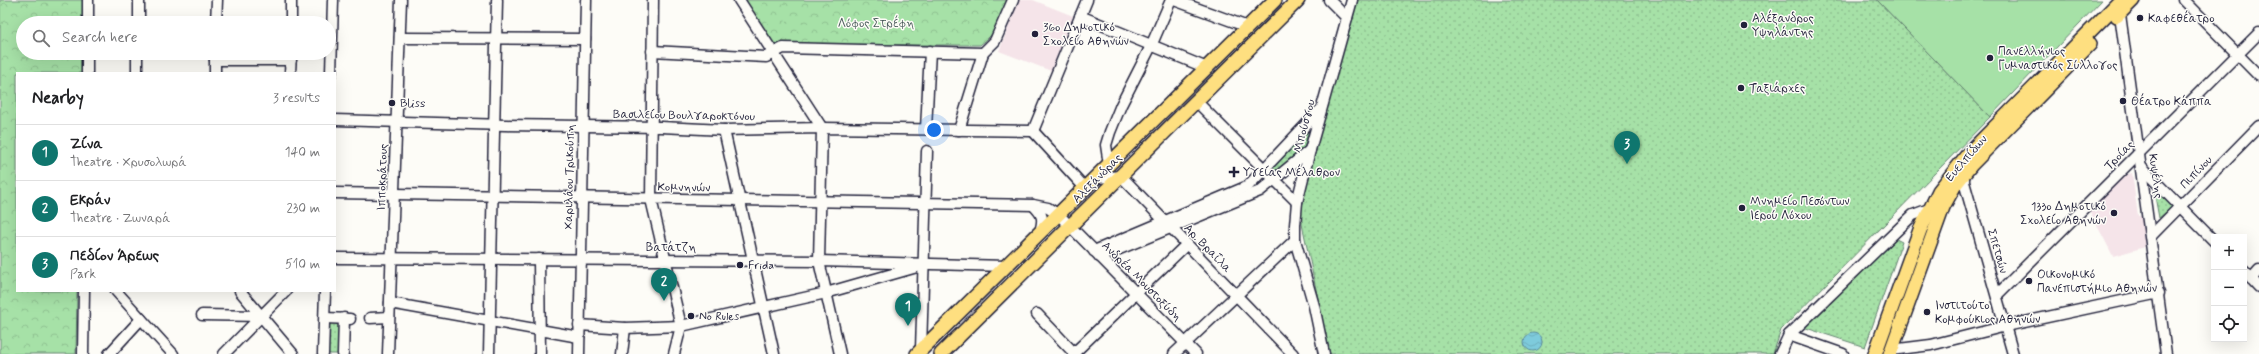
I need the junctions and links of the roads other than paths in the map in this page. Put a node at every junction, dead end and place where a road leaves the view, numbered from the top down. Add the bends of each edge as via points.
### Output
1 (88, 0) edge
2 (139, 0) edge
3 (217, 0) edge
4 (292, 0) edge
5 (333, 0) edge
6 (401, 0) edge
7 (496, 0) edge
8 (586, 0) edge
9 (653, 0) edge
10 (739, 0) edge
11 (1012, 0) edge
12 (1087, 0) edge
13 (1171, 0) edge
14 (1174, 0) edge
15 (1276, 0) edge
16 (1289, 0) edge
17 (1298, 0) edge
18 (1329, 0) edge
19 (1352, 0) edge
20 (2133, 0) edge
21 (2184, 0) edge
22 (2120, 5) edge
23 (88, 16) edge
24 (139, 16) edge
25 (216, 16) edge
26 (291, 16) edge
27 (333, 16) edge
28 (1080, 16) junction
29 (1347, 18) junction
30 (1274, 23) junction
31 (1248, 27) junction
32 (2258, 36) edge
33 (400, 38) junction
34 (496, 38) junction
35 (585, 39) junction
36 (1151, 46) junction
37 (652, 51) junction
38 (930, 51) junction
39 (774, 52) junction
40 (983, 53) junction
41 (2238, 54) junction
42 (87, 60) edge
43 (137, 60) edge
44 (215, 60) edge
45 (291, 60) edge
46 (331, 60) edge
47 (1207, 68) junction
48 (87, 72) edge
49 (137, 72) edge
50 (215, 72) edge
51 (290, 72) edge
52 (331, 72) edge
53 (2259, 76) edge
54 (1196, 101) junction
55 (1322, 108) junction
56 (336, 120) edge
57 (397, 121) junction
58 (494, 125) junction
59 (584, 126) junction
60 (651, 126) junction
61 (2259, 126) edge
62 (822, 128) junction
63 (926, 129) junction
64 (724, 130) junction
65 (959, 130) junction
66 (1033, 131) junction
67 (1310, 150) junction
68 (927, 151) dead end
69 (2139, 152) junction
70 (1968, 154) junction
71 (1109, 165) junction
72 (2141, 167) junction
73 (1264, 170) junction
74 (1964, 174) junction
75 (1120, 176) junction
76 (1097, 178) junction
77 (1275, 181) junction
78 (1086, 189) junction
79 (336, 193) edge
80 (394, 194) junction
81 (492, 195) junction
82 (582, 197) junction
83 (651, 199) junction
84 (820, 200) junction
85 (740, 201) junction
86 (925, 202) junction
87 (1297, 202) junction
88 (1033, 205) junction
89 (2180, 206) junction
90 (1928, 209) junction
91 (1059, 216) junction
92 (1168, 225) junction
93 (1070, 226) junction
94 (1039, 234) junction
95 (2151, 236) junction
96 (2211, 238) edge
97 (1295, 240) junction
98 (1187, 244) junction
99 (1915, 244) junction
100 (1927, 249) junction
101 (1097, 254) junction
102 (336, 258) edge
103 (392, 258) junction
104 (491, 258) junction
105 (539, 259) junction
106 (581, 259) junction
107 (666, 260) junction
108 (752, 260) junction
109 (819, 261) junction
110 (923, 265) junction
111 (1006, 266) junction
112 (2259, 270) edge
113 (2247, 275) edge
114 (2259, 287) edge
115 (84, 292) edge
116 (117, 292) edge
117 (241, 292) edge
118 (285, 292) edge
119 (325, 292) edge
120 (826, 293) junction
121 (1136, 293) junction
122 (2159, 293) junction
123 (1236, 295) junction
124 (1997, 295) junction
125 (390, 303) junction
126 (763, 306) junction
127 (1037, 314) dead end
128 (202, 315) dead end
129 (261, 316) junction
130 (141, 318) junction
131 (324, 318) junction
132 (370, 318) dead end
133 (389, 318) junction
134 (490, 321) junction
135 (579, 325) junction
136 (681, 326) junction
137 (2006, 326) junction
138 (625, 328) junction
139 (540, 330) junction
140 (1789, 335) junction
141 (579, 336) junction
142 (1186, 343) junction
143 (1932, 350) edge
144 (919, 352) edge
145 (948, 352) edge
146 (1288, 352) edge
147 (1890, 352) edge
148 (110, 353) edge
149 (83, 354) edge
150 (173, 354) edge
151 (224, 354) edge
152 (293, 354) edge
153 (323, 354) edge
154 (344, 354) edge
155 (388, 354) edge
156 (489, 354) edge
157 (540, 354) edge
158 (579, 354) edge
159 (622, 354) edge
160 (674, 354) edge
161 (774, 354) edge
162 (840, 354) edge
163 (1074, 354) edge
164 (1174, 354) edge
165 (1196, 354) edge
166 (1324, 354) edge
167 (1780, 354) edge
168 (1843, 354) edge
169 (1875, 354) edge
170 (2013, 354) edge
171 (2166, 354) edge

1 - 23 street
2 - 24 street
3 - 25 street
4 - 26 street
5 - 27 street
6 - 33 street, Ιπποκράτους
7 - 34 street
8 - 35 street, Χαριλάου Τρικούπη
9 - 37 street
10 - 39 street
11 - 40 street via 995,41
12 - 28 street
13 - 36 street
14 - 31 street
15 - 31 main road, Αλεξάνδρας
16 - 30 street
17 - 30 main road, Αλεξάνδρας
18 - 29 street
19 - 29 street, Μπούσγου
20 - 22 main road
21 - 41 street
22 - 69 street, Κυψέλης
22 - 70 main road, Ευελπίδων
22 - 74 main road, Ευελπίδων
28 - 36 street
28 - 66 street
29 - 55 street, Μπούσγου
30 - 54 main road, Αλεξάνδρας
31 - 47 main road, Αλεξάνδρας
32 - 41 street, Τροίας
33 - 34 street
33 - 57 street, Ιπποκράτους
34 - 35 street
34 - 58 street
35 - 59 street, Χαριλάου Τρικούπη
36 - 47 street
36 - 71 street via 1110,132 1106,145
37 - 39 street via 766,57
37 - 60 street
38 - 39 street via 782,48
38 - 40 street
38 - 63 street
39 - 62 street
40 - 65 street
41 - 53 street
41 - 69 street, Τροίας
42 - 48 street
43 - 49 street
44 - 50 street
45 - 51 street
46 - 52 street
47 - 71 main road, Αλεξάνδρας
54 - 73 street
54 - 75 main road, Αλεξάνδρας
55 - 67 street, Μπούσγου
55 - 73 street
56 - 57 street, Βασιλείου Βουλγαροκτόνου
57 - 58 street, Βασιλείου Βουλγαροκτόνου
57 - 80 street, Ιπποκράτους
58 - 59 street, Βασιλείου Βουλγαροκτόνου
58 - 81 street
59 - 60 street, Βασιλείου Βουλγαροκτόνου
59 - 82 street, Χαριλάου Τρικούπη
60 - 64 street, Βασιλείου Βουλγαροκτόνου
60 - 83 street
61 - 89 street, Πιπίνου
62 - 63 street, Βασιλείου Βουλγαροκτόνου
62 - 64 street, Βασιλείου Βουλγαροκτόνου
62 - 84 street
63 - 65 street, Βασιλείου Βουλγαροκτόνου
64 - 85 street
65 - 66 street, Βασιλείου Βουλγαροκτόνου
66 - 78 street
67 - 77 street
67 - 87 street, Μπούσγου
68 - 86 street
69 - 72 street, Κυψέλης
69 - 124 street, Τροίας
70 - 74 street, Σπετσών
70 - 90 main road, Ευελπίδων via 1946,180
71 - 76 main road, Αλεξάνδρας
72 - 89 street
72 - 95 street, Κυψέλης
73 - 77 street
73 - 92 street via 1242,189
74 - 100 main road, Ευελπίδων via 1948,196
74 - 124 street, Σπετσών
75 - 76 street
75 - 92 street, Αρ. Βραΐλα
75 - 93 main road, Αλεξάνδρας
76 - 78 main road, Αλεξάνδρας
77 - 87 street
77 - 92 street via 1252,195
78 - 91 main road, Αλεξάνδρας
79 - 80 street, Κομνηνών
80 - 81 street, Κομνηνών
80 - 103 street, Ιπποκράτους
81 - 82 street, Κομνηνών
81 - 104 street
82 - 83 street, Κομνηνών
82 - 106 street, Χαριλάου Τρικούπη
83 - 85 street, Κομνηνών
83 - 107 street
84 - 85 street, Κομνηνών
84 - 86 street, Κομνηνών
84 - 109 street
85 - 108 street
86 - 88 street, Κομνηνών
86 - 110 street
87 - 97 street, Μπούσγου
88 - 91 street, Κομνηνών via 1048,208
88 - 94 street via 1044,218
89 - 95 street, Πιπίνου
89 - 96 street
90 - 99 main road, Ευελπίδων
90 - 140 street via 1913,215
91 - 93 street, Κομνηνών
91 - 94 main road, Αλεξάνδρας
92 - 98 street, Αρ. Βραΐλα
92 - 101 street
93 - 101 street, Ανδρέα Μουστοξύδη
93 - 145 main road, Αλεξάνδρας
94 - 111 main road, Αλεξάνδρας
95 - 122 street, Κυψέλης
97 - 123 street
97 - 166 street, Μπούσγου via 1314,306
98 - 121 street
98 - 123 street, Αρ. Βραΐλα
99 - 100 street
99 - 169 main road, Ευελπίδων
100 - 147 main road, Ευελπίδων
101 - 121 street, Ανδρέα Μουστοξύδη
102 - 103 street, Βατάτζη
103 - 104 street, Βατάτζη
103 - 125 street, Ιπποκράτους
104 - 105 street, Βατάτζη
104 - 134 street
105 - 106 street, Βατάτζη
105 - 139 street
106 - 107 street, Βατάτζη
106 - 135 street, Χαριλάου Τρικούπη
107 - 108 street, Βατάτζη
107 - 136 street
108 - 109 street, Βατάτζη
108 - 126 street
109 - 110 street, Βατάτζη
109 - 120 street
110 - 111 street, Βατάτζη
110 - 120 street
110 - 144 street
111 - 144 main road, Αλεξάνδρας
112 - 113 street
113 - 114 street
115 - 149 street
116 - 130 street
117 - 129 street
118 - 129 street
119 - 131 street
120 - 126 street
120 - 162 street
121 - 142 street, Ανδρέα Μουστοξύδη
121 - 163 street
122 - 137 street
122 - 171 street, Κυψέλης
123 - 142 street
123 - 146 street, Αρ. Βραΐλα
124 - 137 street, Σπετσών
125 - 133 street, Ιπποκράτους
125 - 134 street
126 - 136 street
126 - 161 street
127 - 163 street
128 - 129 street
129 - 151 street
129 - 152 street
130 - 148 street
130 - 150 street
131 - 153 street
131 - 154 street via 347,318
132 - 133 street
133 - 155 street, Ιπποκράτους
134 - 139 street
134 - 156 street
135 - 138 street
135 - 141 street, Χαριλάου Τρικούπη
136 - 138 street
136 - 160 street
137 - 143 street
137 - 170 street, Σπετσών
138 - 159 street
139 - 141 street
139 - 157 street
140 - 167 street
140 - 168 street
141 - 158 street, Χαριλάου Τρικούπη
142 - 164 street
142 - 165 street, Ανδρέα Μουστοξύδη
143 - 147 street

